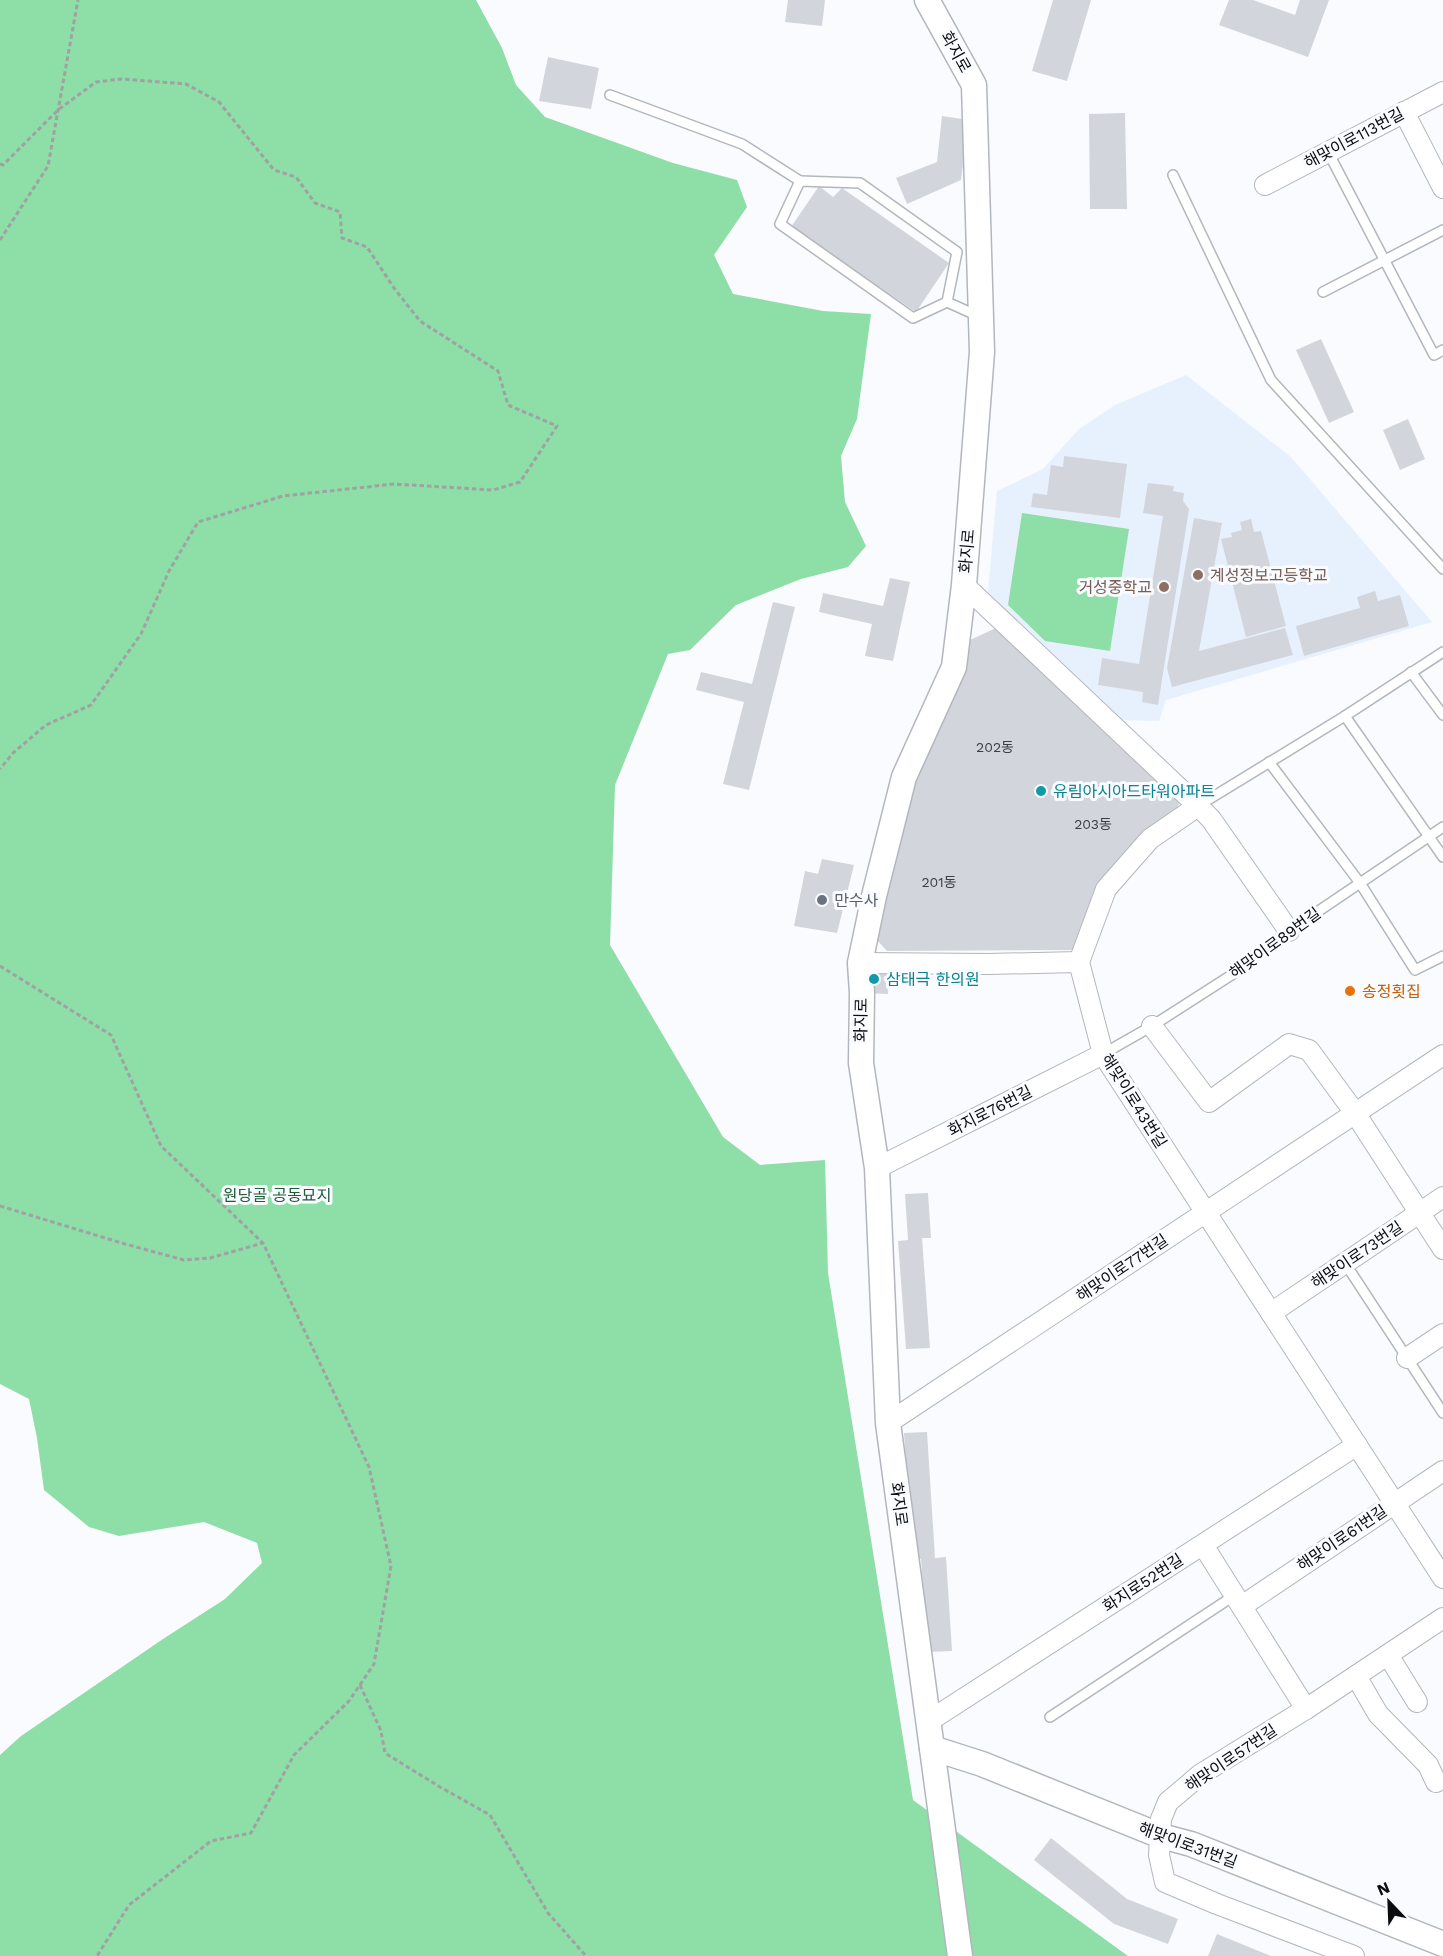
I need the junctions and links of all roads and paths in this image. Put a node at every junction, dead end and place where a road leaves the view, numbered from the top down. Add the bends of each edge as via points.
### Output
1 (78, 0) edge
2 (927, 0) edge
3 (1443, 92) edge
4 (610, 95) dead end
5 (58, 110) junction
6 (1404, 112) junction
7 (1328, 152) junction
8 (0, 164) edge
9 (1173, 175) dead end
10 (800, 181) junction
11 (1265, 184) dead end
12 (1443, 188) edge
13 (1443, 230) edge
14 (0, 240) edge
15 (1385, 261) junction
16 (1323, 291) dead end
17 (947, 302) junction
18 (982, 318) junction
19 (1443, 350) edge
20 (1443, 569) edge
21 (964, 585) junction
22 (1443, 652) edge
23 (1411, 672) junction
24 (1443, 715) edge
25 (1345, 716) junction
26 (1269, 762) junction
27 (0, 769) edge
28 (1198, 806) junction
29 (1443, 827) edge
30 (1429, 836) junction
31 (1443, 857) edge
32 (1360, 883) junction
33 (1288, 931) junction
34 (1443, 956) edge
35 (1079, 962) junction
36 (860, 963) junction
37 (0, 966) edge
38 (1152, 1026) junction
39 (1103, 1054) junction
40 (1443, 1055) edge
41 (1355, 1113) junction
42 (878, 1168) junction
43 (1443, 1197) edge
44 (0, 1206) edge
45 (1206, 1212) junction
46 (1419, 1213) junction
47 (263, 1243) junction
48 (1443, 1249) edge
49 (1346, 1263) junction
50 (1271, 1313) junction
51 (1443, 1334) edge
52 (1407, 1358) junction
53 (1443, 1413) edge
54 (888, 1423) junction
55 (1357, 1445) junction
56 (1443, 1471) edge
57 (1395, 1503) junction
58 (1203, 1545) junction
59 (1443, 1578) edge
60 (1238, 1600) junction
61 (1443, 1618) edge
62 (1388, 1655) junction
63 (1356, 1676) junction
64 (360, 1685) junction
65 (1417, 1702) dead end
66 (1306, 1709) junction
67 (1050, 1717) dead end
68 (929, 1721) junction
69 (932, 1748) junction
70 (1436, 1782) dead end
71 (1161, 1836) junction
72 (1443, 1944) edge
73 (97, 1956) edge
74 (586, 1956) edge
75 (960, 1956) edge
76 (1354, 1956) edge

1 - 5 path
2 - 18 street, 화지로 via 974,86
3 - 6 street, 해맞이로113번길
4 - 10 lane via 742,144
5 - 8 path
5 - 14 path via 48,166
5 - 27 path via 96,82 122,79 186,84 219,102 274,170 296,177 315,203 340,212 342,238 367,247 420,321 498,370 507,405 557,426 520,482 493,490 394,484 283,496 198,522 169,571 141,634 91,705 46,725
6 - 7 street, 해맞이로113번길
6 - 12 street
7 - 11 street, 해맞이로113번길
7 - 15 lane
9 - 20 lane via 1271,380
10 - 17 lane via 860,183 957,252
10 - 17 lane via 780,224 913,318
13 - 15 lane
15 - 16 lane
15 - 19 lane via 1434,355
17 - 18 lane
18 - 21 street, 화지로
21 - 28 street
21 - 36 street, 화지로 via 954,667 904,777
22 - 23 lane
23 - 24 lane
23 - 25 lane
25 - 26 lane
25 - 30 lane
26 - 28 lane
26 - 32 lane
28 - 33 street
28 - 35 street via 1150,839 1106,889
29 - 30 lane, 해맞이로89번길
30 - 31 lane
30 - 32 lane, 해맞이로89번길
32 - 33 lane, 해맞이로89번길
32 - 34 lane via 1415,970
33 - 38 lane, 해맞이로89번길 via 1233,974
35 - 36 street
35 - 39 street, 해맞이로43번길
36 - 42 street, 화지로 via 861,1063
37 - 47 path via 111,1035 161,1146
38 - 39 lane, 해맞이로89번길
38 - 41 street via 1209,1102 1289,1044 1309,1050
39 - 42 street, 화지로76번길
39 - 45 street, 해맞이로43번길
40 - 41 street, 해맞이로77번길
41 - 45 street, 해맞이로77번길
41 - 46 street
42 - 54 street, 화지로
43 - 46 street, 해맞이로73번길
44 - 47 path via 184,1260 210,1258
45 - 50 street, 해맞이로43번길
45 - 54 street, 해맞이로77번길
46 - 48 street
46 - 49 street, 해맞이로73번길
47 - 64 path via 369,1467 391,1566 374,1664
49 - 50 street, 해맞이로73번길
49 - 52 lane
50 - 55 street, 해맞이로43번길
51 - 52 street
52 - 53 lane
54 - 68 street, 화지로
55 - 57 street, 해맞이로43번길
55 - 58 street, 화지로52번길
56 - 57 street, 해맞이로61번길
57 - 59 street, 해맞이로43번길
57 - 60 street, 해맞이로61번길
58 - 60 street
58 - 68 street, 화지로52번길
60 - 66 street
60 - 67 lane, 해맞이로61번길
61 - 62 street, 해맞이로57번길
62 - 63 street, 해맞이로57번길
62 - 65 street
63 - 66 street, 해맞이로57번길
63 - 70 street via 1378,1714 1428,1766
64 - 73 path via 294,1755 251,1833 211,1841 129,1905
64 - 74 path via 381,1731 385,1753 489,1815 548,1912
66 - 71 street, 해맞이로57번길 via 1201,1774 1168,1802 1161,1819
68 - 69 street, 화지로
69 - 71 street, 해맞이로31번길
69 - 75 street, 화지로
71 - 72 street, 해맞이로31번길 via 1191,1844
71 - 76 street, 해맞이로57번길 via 1159,1855 1165,1882

